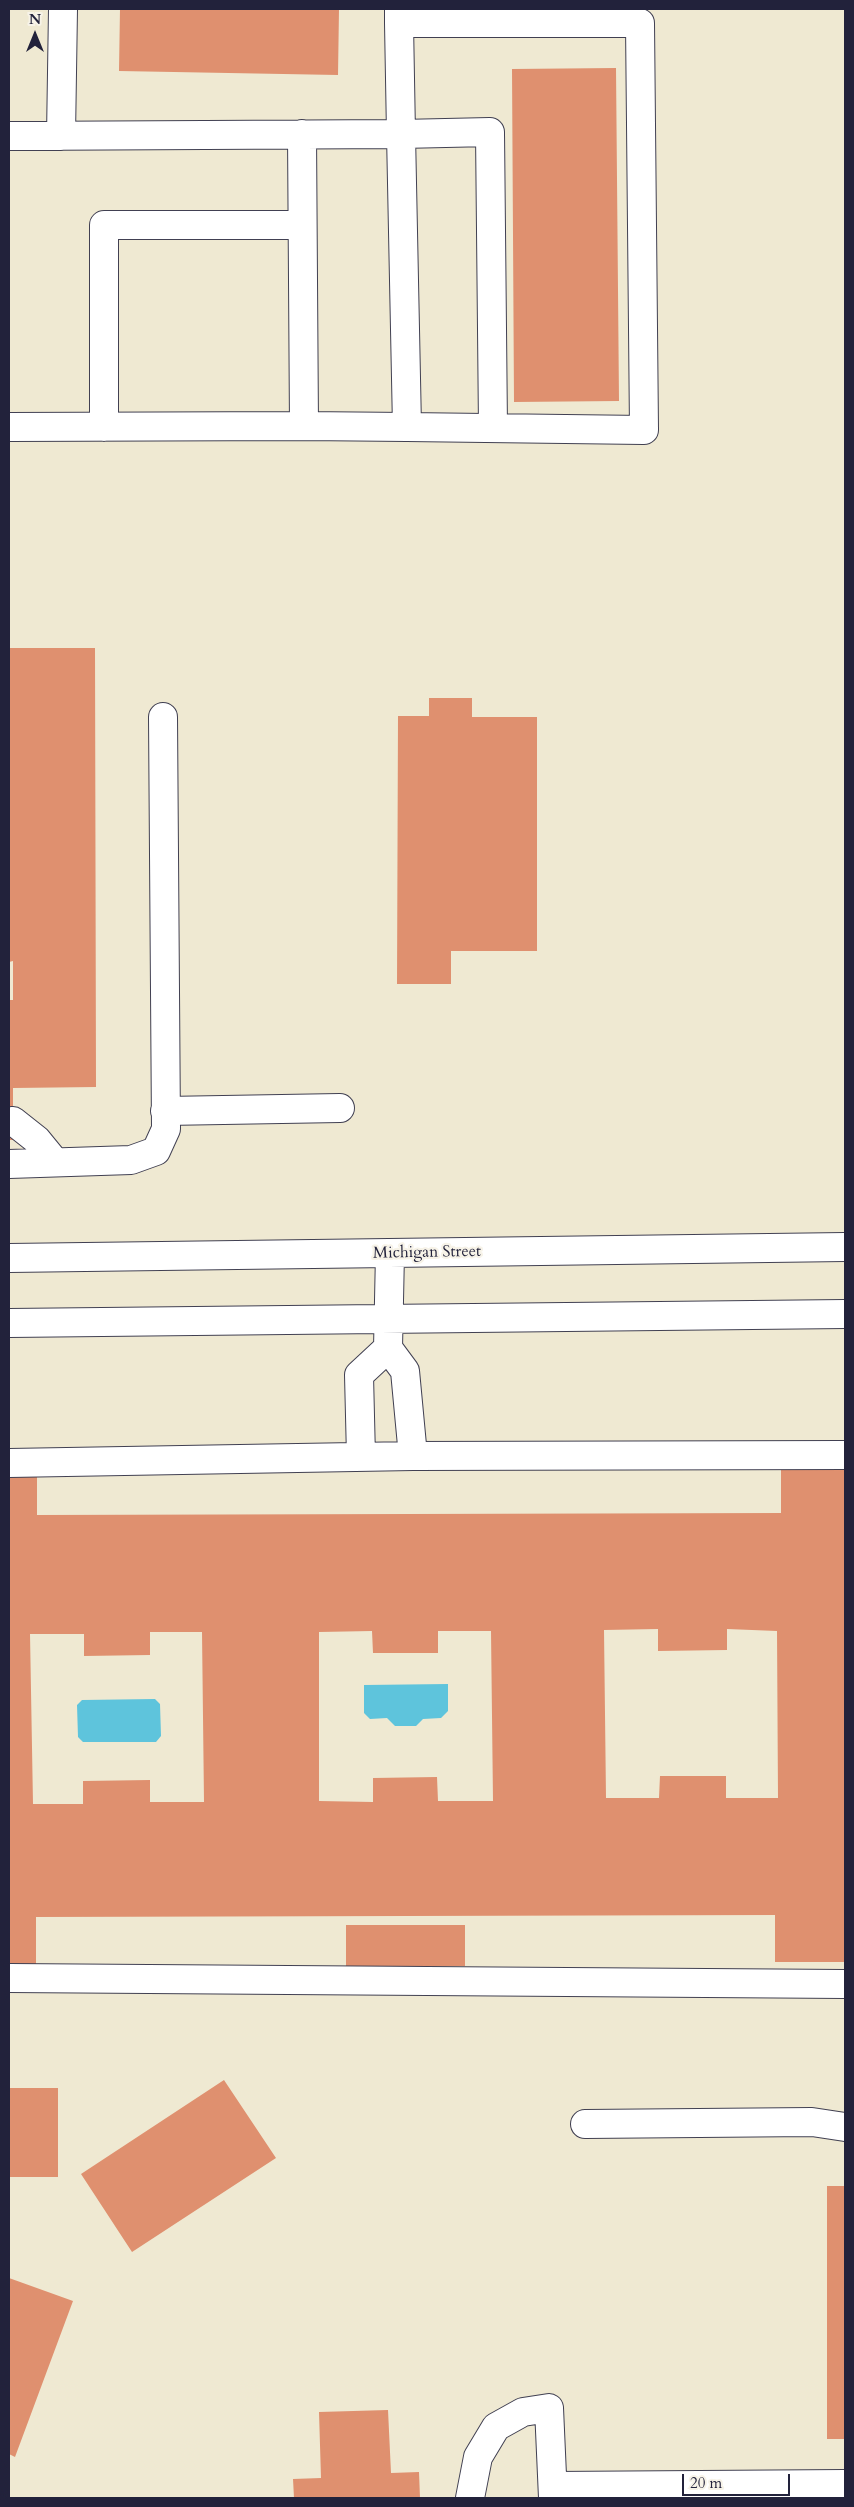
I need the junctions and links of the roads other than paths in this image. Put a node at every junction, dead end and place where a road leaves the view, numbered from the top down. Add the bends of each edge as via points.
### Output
1 (63, 9) edge
2 (399, 16) edge
3 (302, 134) junction
4 (401, 134) junction
5 (9, 136) edge
6 (62, 136) junction
7 (302, 225) junction
8 (304, 426) junction
9 (408, 426) junction
10 (9, 427) edge
11 (104, 427) junction
12 (493, 428) junction
13 (163, 717) dead end
14 (340, 1108) dead end
15 (165, 1111) junction
16 (13, 1121) dead end
17 (55, 1162) junction
18 (9, 1164) edge
19 (845, 1247) edge
20 (390, 1253) junction
21 (9, 1258) edge
22 (845, 1314) edge
23 (388, 1320) junction
24 (9, 1323) edge
25 (388, 1348) junction
26 (845, 1455) edge
27 (413, 1456) junction
28 (362, 1458) junction
29 (9, 1463) edge
30 (9, 1978) edge
31 (845, 1984) edge
32 (585, 2124) dead end
33 (845, 2127) edge
34 (845, 2484) edge
35 (553, 2492) edge
36 (470, 2498) edge

1 - 6 street
2 - 4 street
2 - 12 street via 640,23 644,430
3 - 4 street
3 - 6 street
3 - 7 street
4 - 9 street
4 - 12 street via 490,132
5 - 6 street
7 - 8 street
7 - 11 street via 104,225
8 - 9 street
8 - 11 street
9 - 12 street
10 - 11 street
13 - 15 street
14 - 15 street
15 - 17 street via 166,1129 156,1151 131,1160
16 - 17 street via 37,1140
17 - 18 street
19 - 20 street, Michigan Street
20 - 21 street, Michigan Street
20 - 23 street
22 - 23 street
23 - 24 street
23 - 25 street
25 - 27 street via 405,1371
25 - 28 street via 359,1375
26 - 27 street
27 - 28 street
28 - 29 street
30 - 31 street
32 - 33 street via 812,2122
34 - 35 street
35 - 36 street via 549,2408 523,2412 496,2427 478,2457

